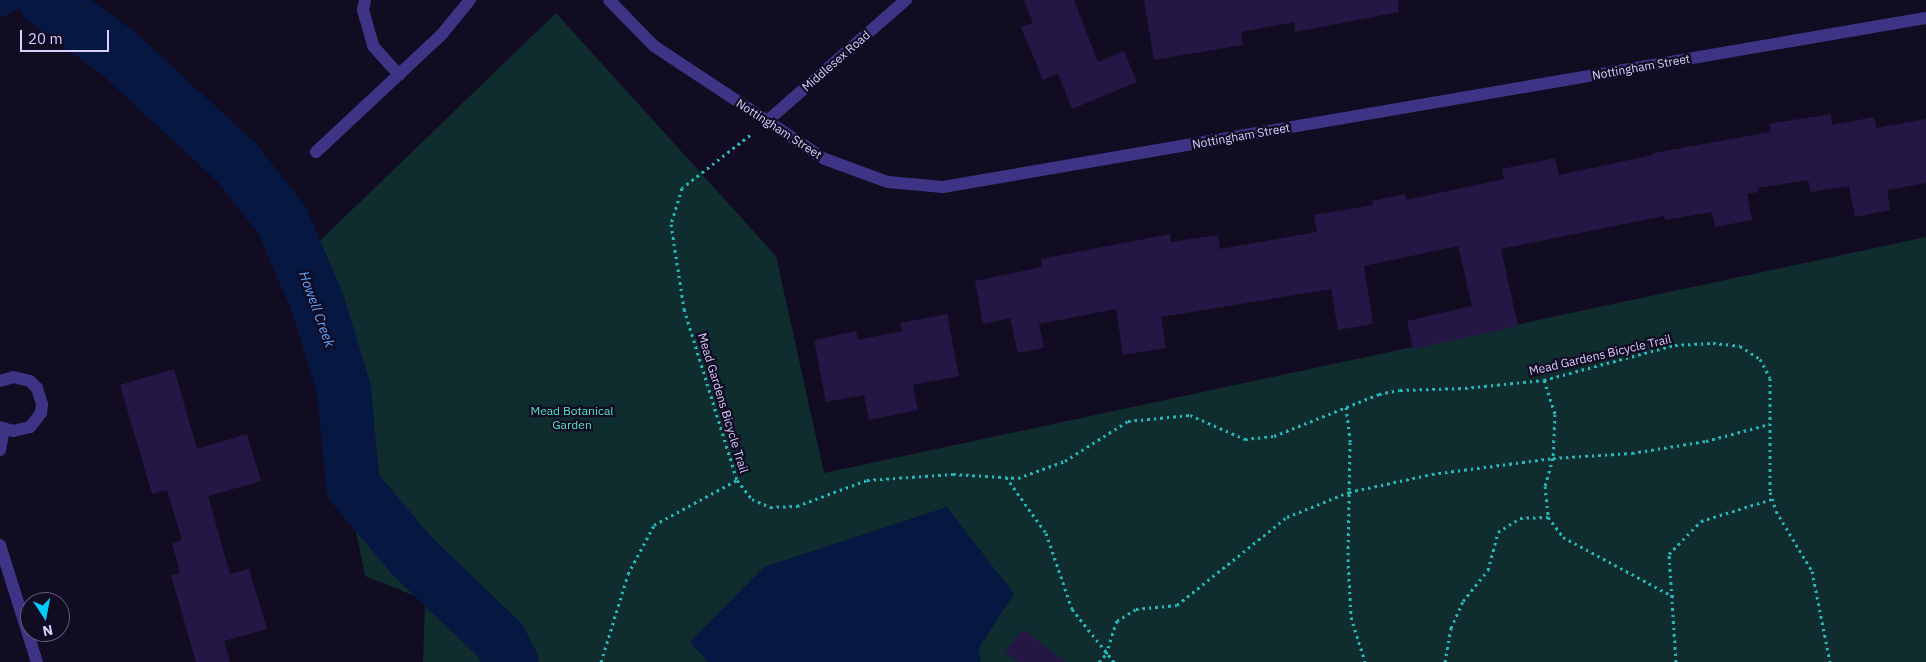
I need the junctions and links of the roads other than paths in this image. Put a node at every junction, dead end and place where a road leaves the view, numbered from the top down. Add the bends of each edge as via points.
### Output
1 (366, 0) edge
2 (470, 0) edge
3 (609, 0) edge
4 (906, 0) edge
5 (1926, 18) edge
6 (399, 75) junction
7 (766, 122) junction
8 (316, 152) dead end
9 (0, 381) edge
10 (2, 428) edge
11 (0, 450) edge
12 (0, 545) edge
13 (37, 662) edge

1 - 6 street via 363,10 373,46
2 - 6 street via 442,34
3 - 7 street, Nottingham Street via 654,46
4 - 7 street, Middlesex Road
5 - 7 street, Nottingham Street via 943,187 879,179 825,159
6 - 8 street
9 - 10 street via 13,377 30,381 37,388 42,404 41,413 30,427 22,430
10 - 11 street
12 - 13 street

